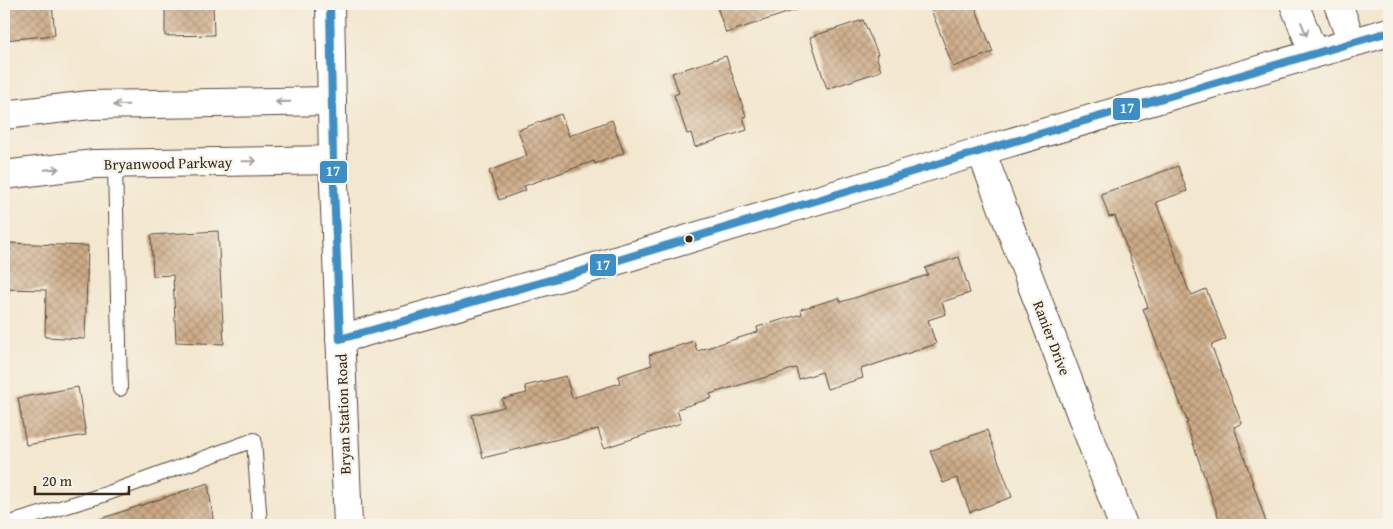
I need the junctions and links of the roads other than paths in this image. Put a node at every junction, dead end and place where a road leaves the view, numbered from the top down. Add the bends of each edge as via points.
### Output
1 (330, 4) edge
2 (1294, 4) edge
3 (1338, 4) edge
4 (1389, 32) edge
5 (1352, 43) junction
6 (1314, 54) junction
7 (332, 101) junction
8 (4, 115) edge
9 (981, 151) junction
10 (333, 160) junction
11 (115, 164) junction
12 (4, 175) edge
13 (340, 339) junction
14 (120, 389) dead end
15 (4, 525) edge
16 (260, 525) edge
17 (348, 525) edge
18 (1123, 525) edge

1 - 7 street, Bryan Station Road
2 -> 6 street
3 - 5 street
4 - 5 street
5 - 6 street
6 - 9 street
7 -> 8 street via 90,105
7 - 10 street, Bryan Station Road
9 - 13 street via 582,271
9 - 18 street, Ranier Drive
11 -> 10 street, Bryanwood Parkway
10 - 13 street, Bryan Station Road
12 -> 11 street, Bryanwood Parkway
11 - 14 lane
13 - 17 street, Bryan Station Road
15 - 16 lane via 103,495 254,440

